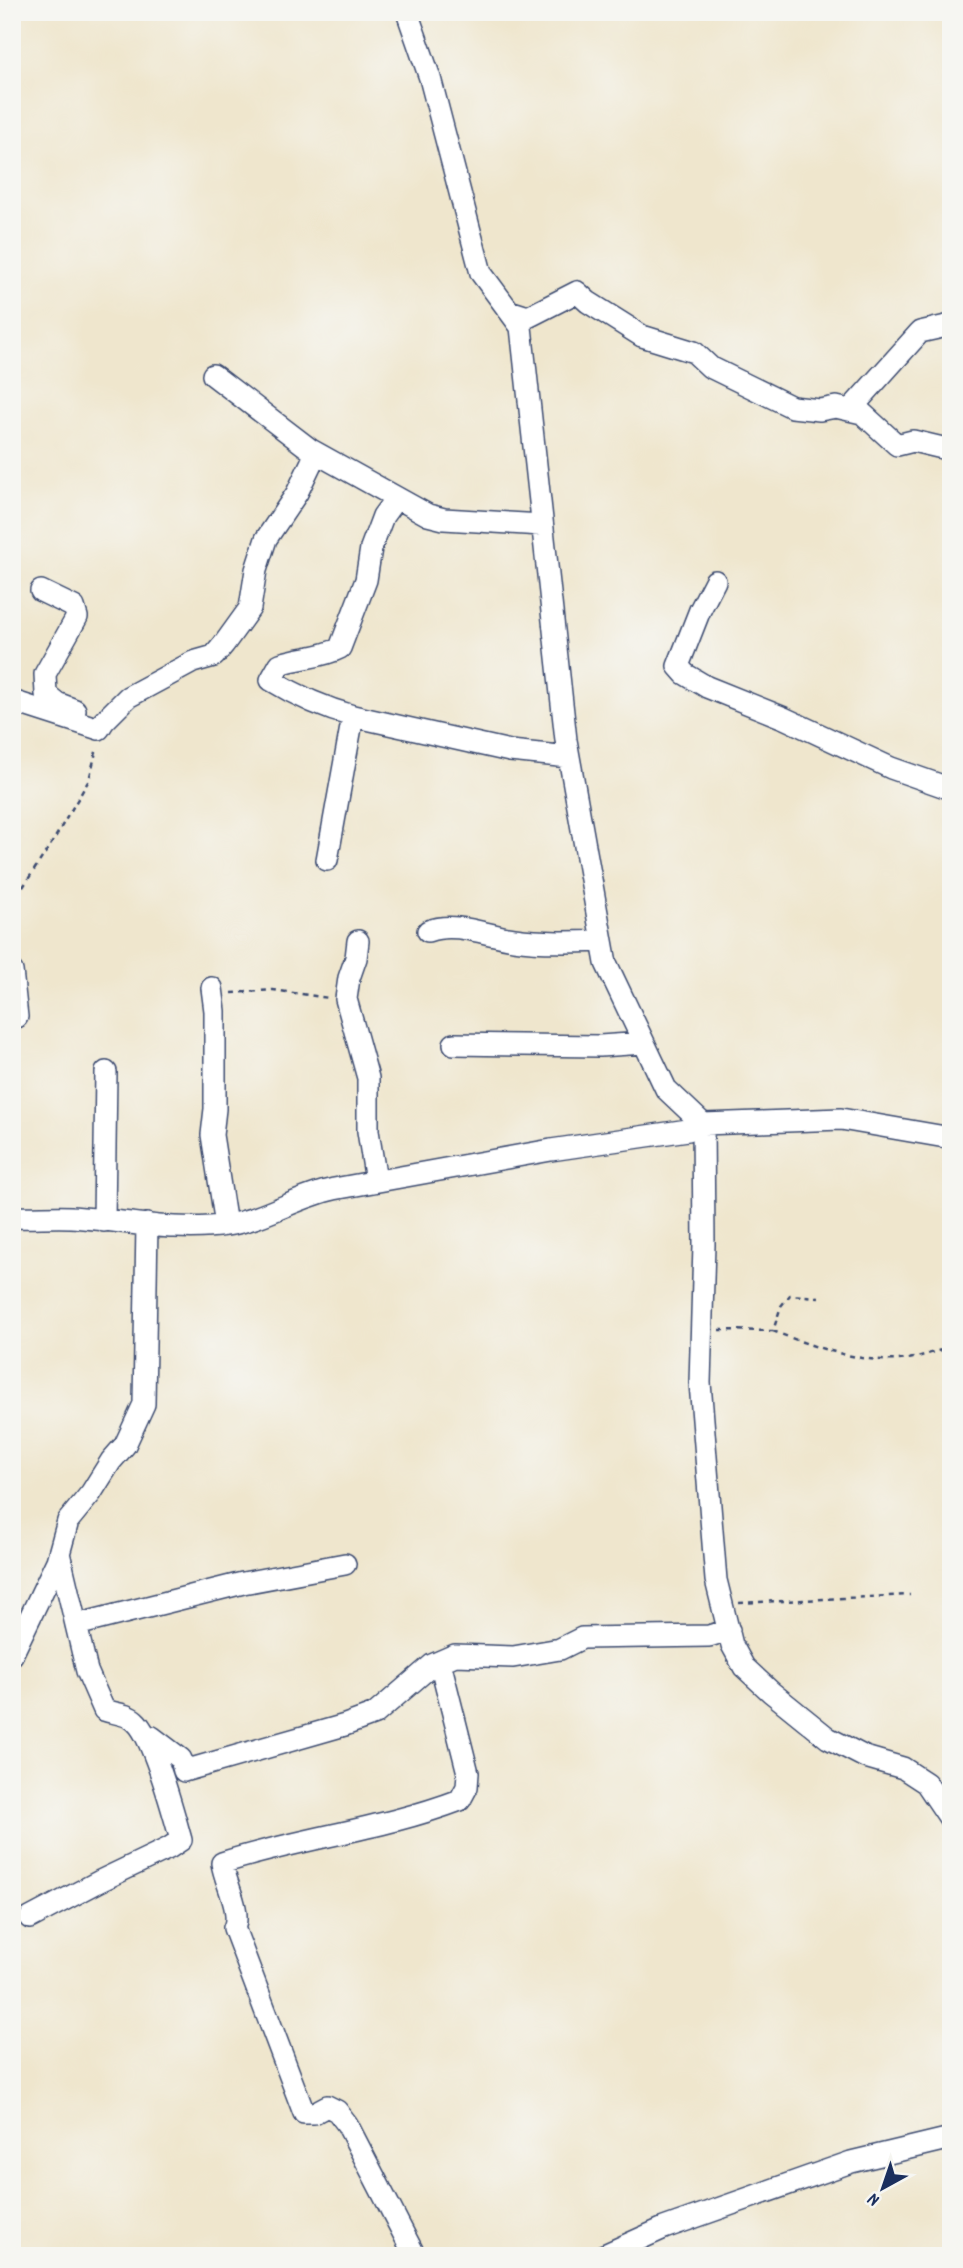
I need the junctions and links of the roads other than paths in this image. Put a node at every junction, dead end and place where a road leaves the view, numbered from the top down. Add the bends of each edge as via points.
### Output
1 (407, 12) edge
2 (509, 311) junction
3 (951, 325) edge
4 (213, 375) dead end
5 (850, 410) junction
6 (951, 450) edge
7 (316, 453) junction
8 (396, 498) junction
9 (542, 525) junction
10 (715, 580) dead end
11 (41, 590) dead end
12 (12, 701) edge
13 (353, 716) junction
14 (101, 725) junction
15 (569, 757) junction
16 (951, 789) edge
17 (327, 860) dead end
18 (428, 931) dead end
19 (358, 941) dead end
20 (602, 941) junction
21 (12, 971) edge
22 (212, 988) road end
23 (12, 1017) edge
24 (644, 1043) junction
25 (454, 1044) dead end
26 (106, 1072) dead end
27 (703, 1124) junction
28 (951, 1138) edge
29 (376, 1181) junction
30 (12, 1217) edge
31 (104, 1220) junction
32 (147, 1224) junction
33 (226, 1225) junction
34 (59, 1553) junction
35 (345, 1564) dead end
36 (76, 1625) junction
37 (729, 1630) junction
38 (12, 1654) edge
39 (440, 1662) junction
40 (148, 1739) junction
41 (951, 1820) edge
42 (30, 1918) dead end
43 (951, 2138) edge
44 (415, 2256) edge
45 (602, 2256) edge

1 - 2 street via 430,78 481,273
2 - 5 street via 528,317 577,292 642,336 694,352 710,367 792,407
2 - 9 street via 521,327
3 - 5 street via 920,332
4 - 7 street
5 - 6 street via 862,413 897,445 913,441
7 - 8 street
7 - 14 street via 266,540 250,608 224,644 214,656 193,662 128,697
8 - 9 street via 444,519
8 - 13 street via 383,516 371,548 366,580 340,648 328,655 280,664 271,680 329,710
9 - 15 street
10 - 16 street via 678,666 685,674 891,768
11 - 14 street via 74,607 77,617 45,674 46,694
12 - 14 street
13 - 15 street via 510,751
13 - 17 street
15 - 20 street
18 - 20 street via 470,929 514,939
19 - 29 street via 346,999 368,1078 368,1131
20 - 24 street via 606,963
21 - 23 street via 17,1017
22 - 33 street via 212,1135
24 - 25 street
24 - 27 street via 666,1088
26 - 31 street
27 - 28 street via 841,1119
27 - 29 street
27 - 37 street via 700,1383 716,1580
29 - 33 street via 315,1193
30 - 31 street
31 - 32 street
32 - 33 street
32 - 34 street via 144,1404 125,1445 68,1521
34 - 36 street
34 - 38 street
35 - 36 street via 243,1583
36 - 40 street via 87,1671 104,1710 134,1719
37 - 39 street via 709,1636 582,1638 560,1650 513,1657 455,1655
37 - 41 street via 744,1667 771,1692 828,1738 864,1757 903,1768 926,1783
39 - 40 street via 375,1714 184,1771 181,1759 152,1737
39 - 44 street via 468,1773 460,1800 222,1863 236,1908 238,1920 233,1928 304,2113 327,2106 338,2110
40 - 42 street via 181,1840
43 - 45 street via 851,2162 664,2228

